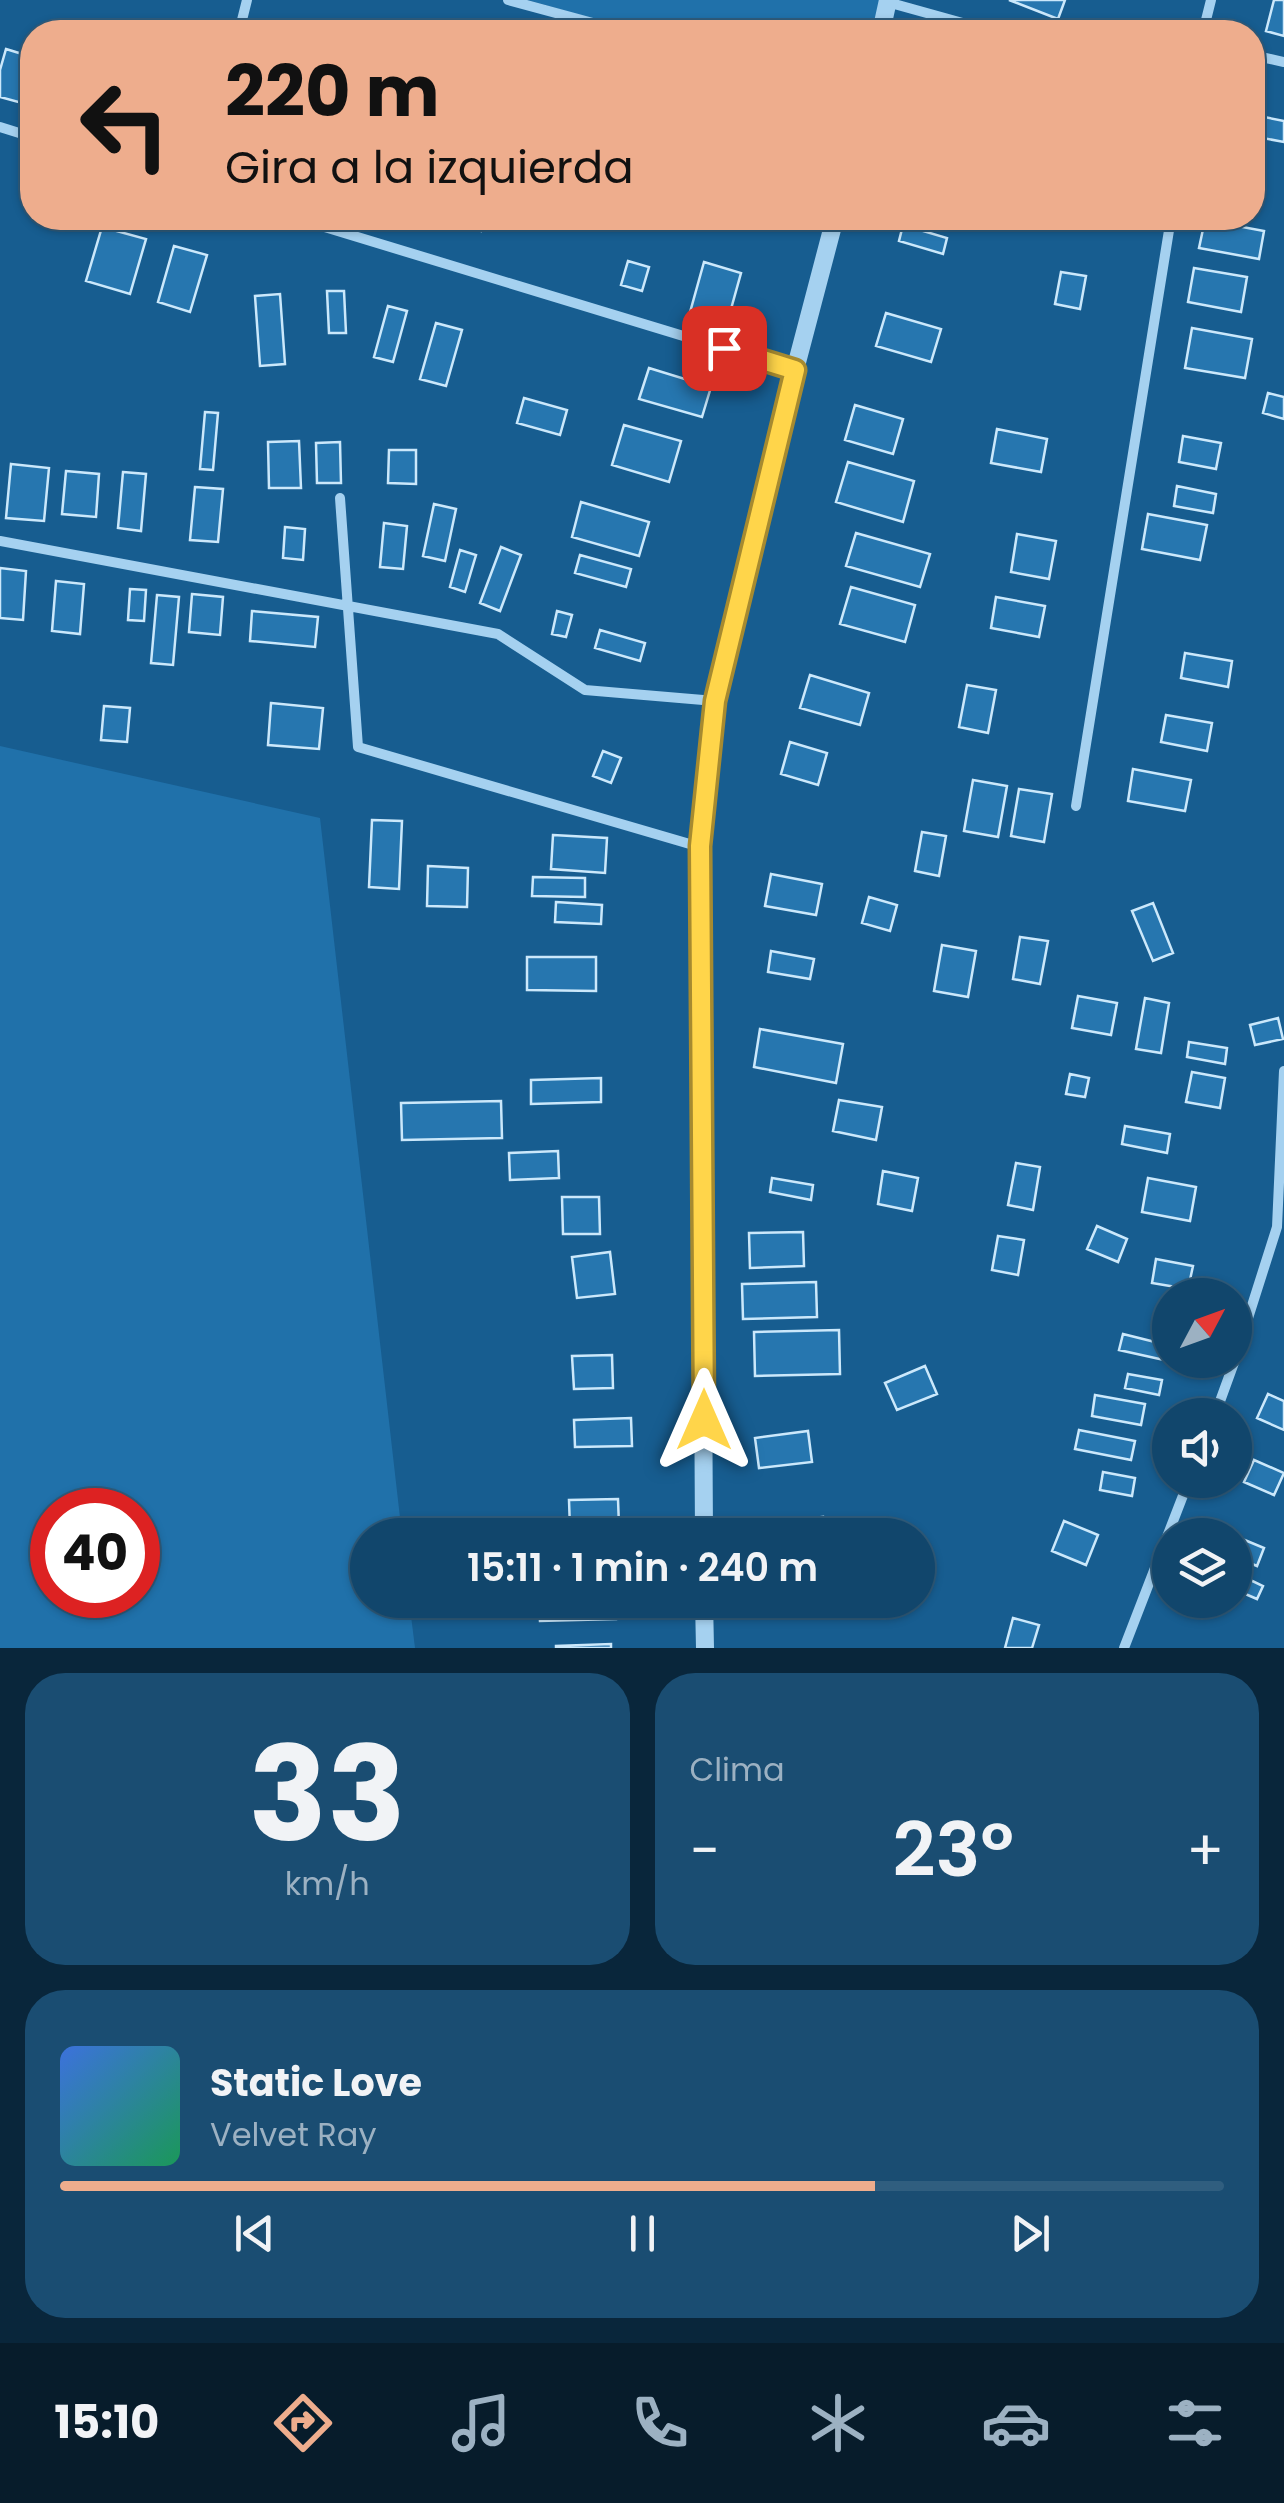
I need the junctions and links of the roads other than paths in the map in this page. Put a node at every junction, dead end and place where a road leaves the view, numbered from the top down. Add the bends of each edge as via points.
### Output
1 (508, 0) edge
2 (887, 1) edge
3 (582, 20) edge
4 (953, 20) edge
5 (335, 230) edge
6 (832, 230) edge
7 (1170, 230) edge
8 (795, 370) junction
9 (340, 498) dead end
10 (0, 541) edge
11 (347, 605) junction
12 (715, 701) junction
13 (1076, 806) dead end
14 (700, 846) junction
15 (1284, 1071) edge
16 (1280, 1226) edge
17 (1252, 1309) edge
18 (1183, 1498) edge
19 (704, 1518) edge
20 (704, 1618) edge
21 (705, 1648) edge
22 (1125, 1648) edge
23 (1135, 1648) edge

1 - 3 street
2 - 4 street
5 - 8 street
6 - 8 street
7 - 13 street
8 - 12 street
9 - 11 street
10 - 11 street
11 - 12 street via 498,634 585,690
11 - 14 street via 358,747
12 - 14 street
14 - 19 street
15 - 16 street
16 - 17 street
18 - 22 street
20 - 21 street
22 - 23 street

